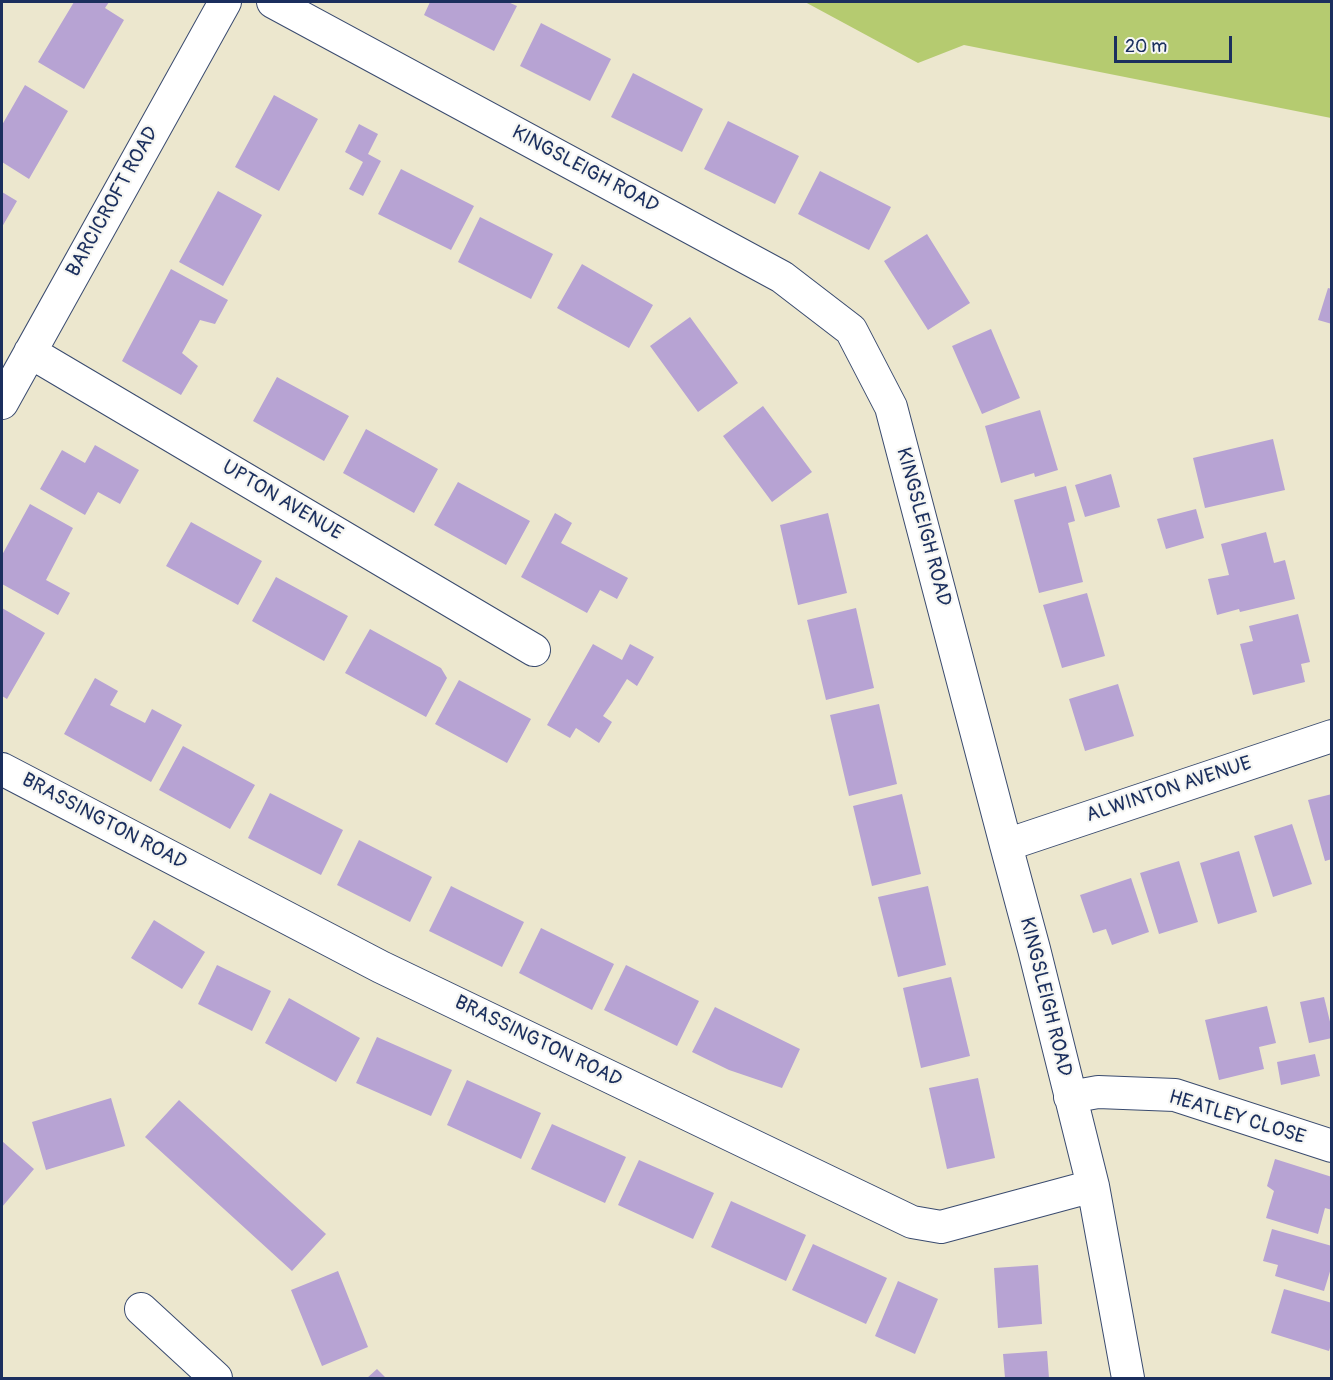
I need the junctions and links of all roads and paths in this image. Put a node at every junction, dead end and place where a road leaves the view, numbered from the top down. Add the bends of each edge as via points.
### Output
1 (225, 2) edge
2 (273, 2) edge
3 (30, 352) junction
4 (2, 404) edge
5 (534, 650) dead end
6 (1332, 736) edge
7 (2, 769) edge
8 (1005, 845) junction
9 (1070, 1097) junction
10 (1332, 1146) edge
11 (1093, 1186) junction
12 (141, 1309) dead end
13 (216, 1378) edge
14 (1128, 1378) edge

1 - 3 street, BARCICROFT ROAD
2 - 8 street, KINGSLEIGH ROAD via 782,277 851,330 891,407
3 - 4 street, BARCICROFT ROAD
3 - 5 street, UPTON AVENUE
6 - 8 street, ALWINTON AVENUE
7 - 11 street, BRASSINGTON ROAD via 381,967 912,1222 941,1227
8 - 9 street, KINGSLEIGH ROAD
9 - 10 street, HEATLEY CLOSE via 1098,1092 1175,1095
9 - 11 street, KINGSLEIGH ROAD
11 - 14 street, KINGSLEIGH ROAD
12 - 13 street

